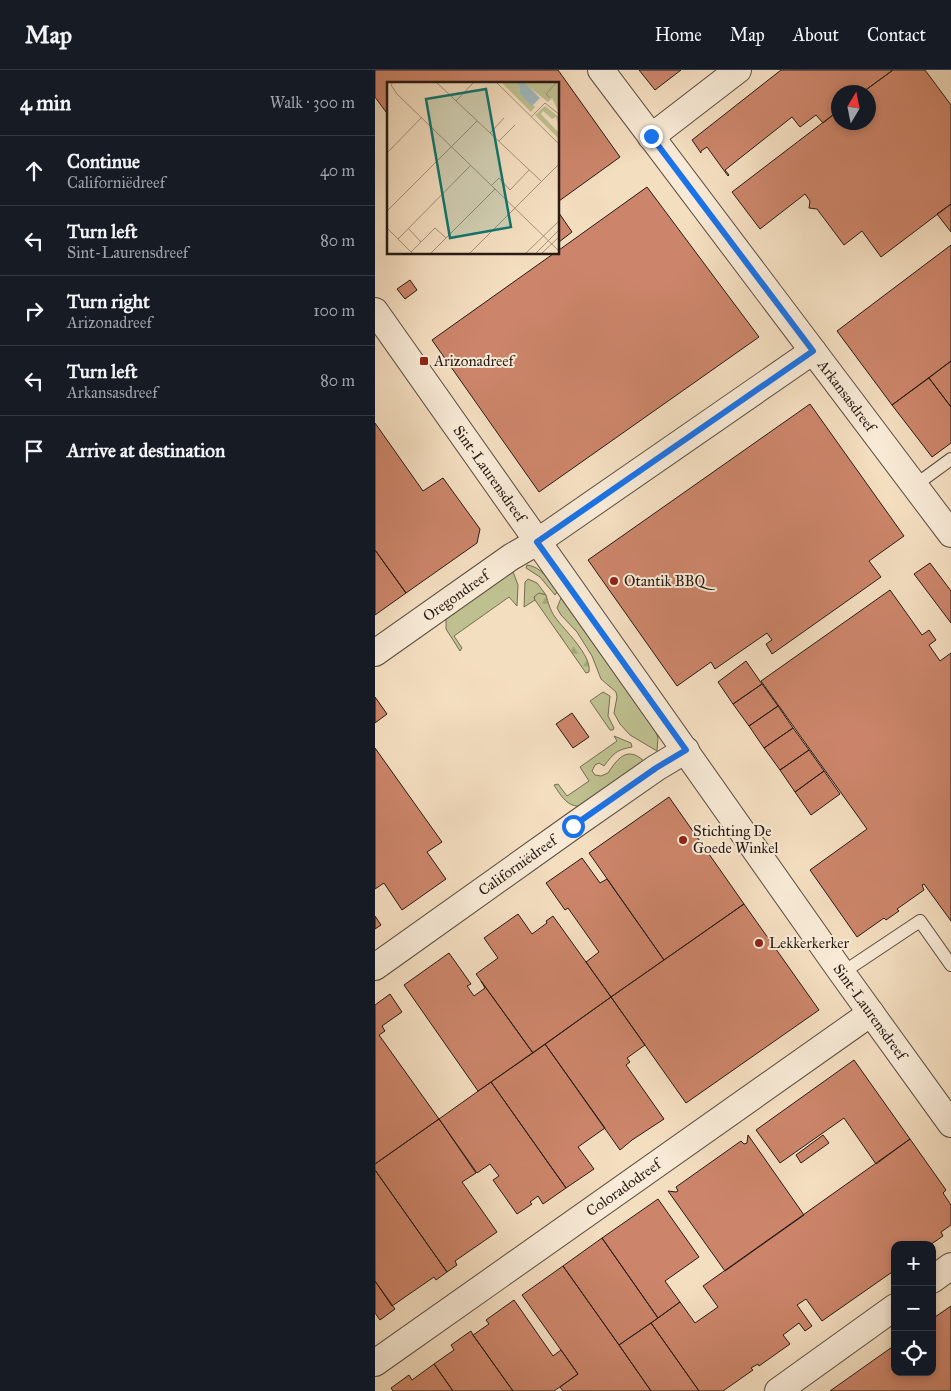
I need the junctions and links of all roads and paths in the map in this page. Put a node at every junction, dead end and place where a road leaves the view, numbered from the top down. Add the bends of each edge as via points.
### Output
1 (601, 70) edge
2 (738, 70) edge
3 (651, 136) junction
4 (375, 311) edge
5 (813, 351) junction
6 (951, 459) edge
7 (914, 486) junction
8 (951, 534) edge
9 (537, 542) junction
10 (375, 653) edge
11 (686, 750) junction
12 (951, 965) edge
13 (375, 967) edge
14 (842, 973) junction
15 (871, 1013) junction
16 (951, 1124) edge
17 (951, 1266) edge
18 (936, 1277) edge
19 (891, 1310) edge
20 (375, 1364) edge
21 (778, 1391) edge

1 - 3 street, Arkansasdreef
2 - 3 street
3 - 5 street, Arkansasdreef
4 - 9 street, Sint-Laurensdreef
5 - 7 street, Arkansasdreef
5 - 9 street
6 - 7 lane
7 - 8 street, Arkansasdreef
9 - 10 street, Oregondreef
9 - 11 street, Sint-Laurensdreef
11 - 13 street, Californiëdreef
11 - 14 street, Sint-Laurensdreef
12 - 14 lane via 920,921
14 - 15 street, Sint-Laurensdreef
15 - 16 street, Sint-Laurensdreef
15 - 20 street, Coloradodreef
17 - 18 street
19 - 21 street

